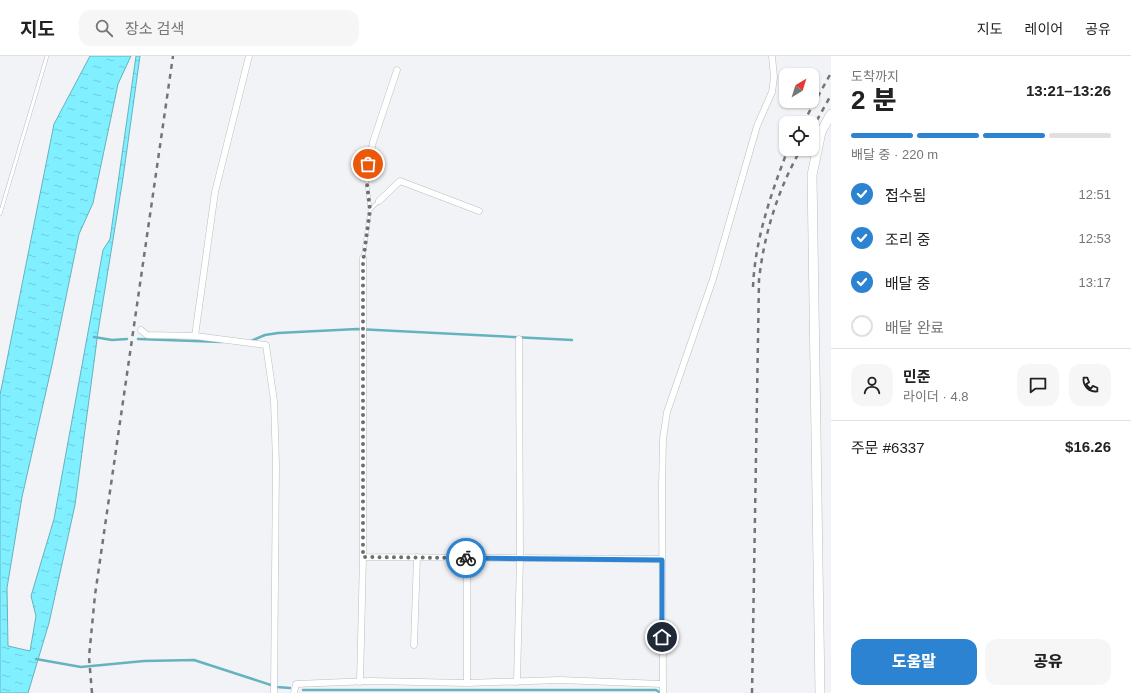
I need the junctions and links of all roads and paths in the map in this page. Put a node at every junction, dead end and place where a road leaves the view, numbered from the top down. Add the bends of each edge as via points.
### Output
1 (47, 56) edge
2 (249, 56) edge
3 (772, 56) edge
4 (397, 70) dead end
5 (831, 114) edge
6 (366, 175) joint
7 (379, 201) joint
8 (370, 210) junction
9 (479, 211) dead end
10 (0, 214) edge
11 (363, 258) joint
12 (141, 330) dead end
13 (195, 336) junction
14 (520, 339) dead end
15 (363, 557) junction
16 (417, 557) junction
17 (467, 558) junction
18 (520, 558) junction
19 (662, 560) junction
20 (414, 645) dead end
21 (360, 682) junction
22 (517, 682) junction
23 (468, 683) junction
24 (662, 684) junction
25 (274, 691) edge
26 (294, 693) edge
27 (662, 693) edge
28 (820, 693) edge

1 - 10 lane
2 - 13 street via 215,192
3 - 19 street via 772,92 756,126 713,279 667,412 662,473
4 - 6 street via 373,142
5 - 28 main road via 821,132 812,175
6 - 8 lane
7 - 8 lane
7 - 9 street via 400,181
8 - 11 lane
11 - 15 street
12 - 13 street via 147,335
13 - 25 street via 266,345 274,401 276,464
14 - 18 street
15 - 16 street
15 - 21 street
16 - 17 street
16 - 20 street
17 - 18 street
17 - 23 street
18 - 19 street
18 - 22 street
19 - 24 street
21 - 23 street
21 - 26 street via 296,684
22 - 23 street
22 - 24 street via 560,680
24 - 27 street

